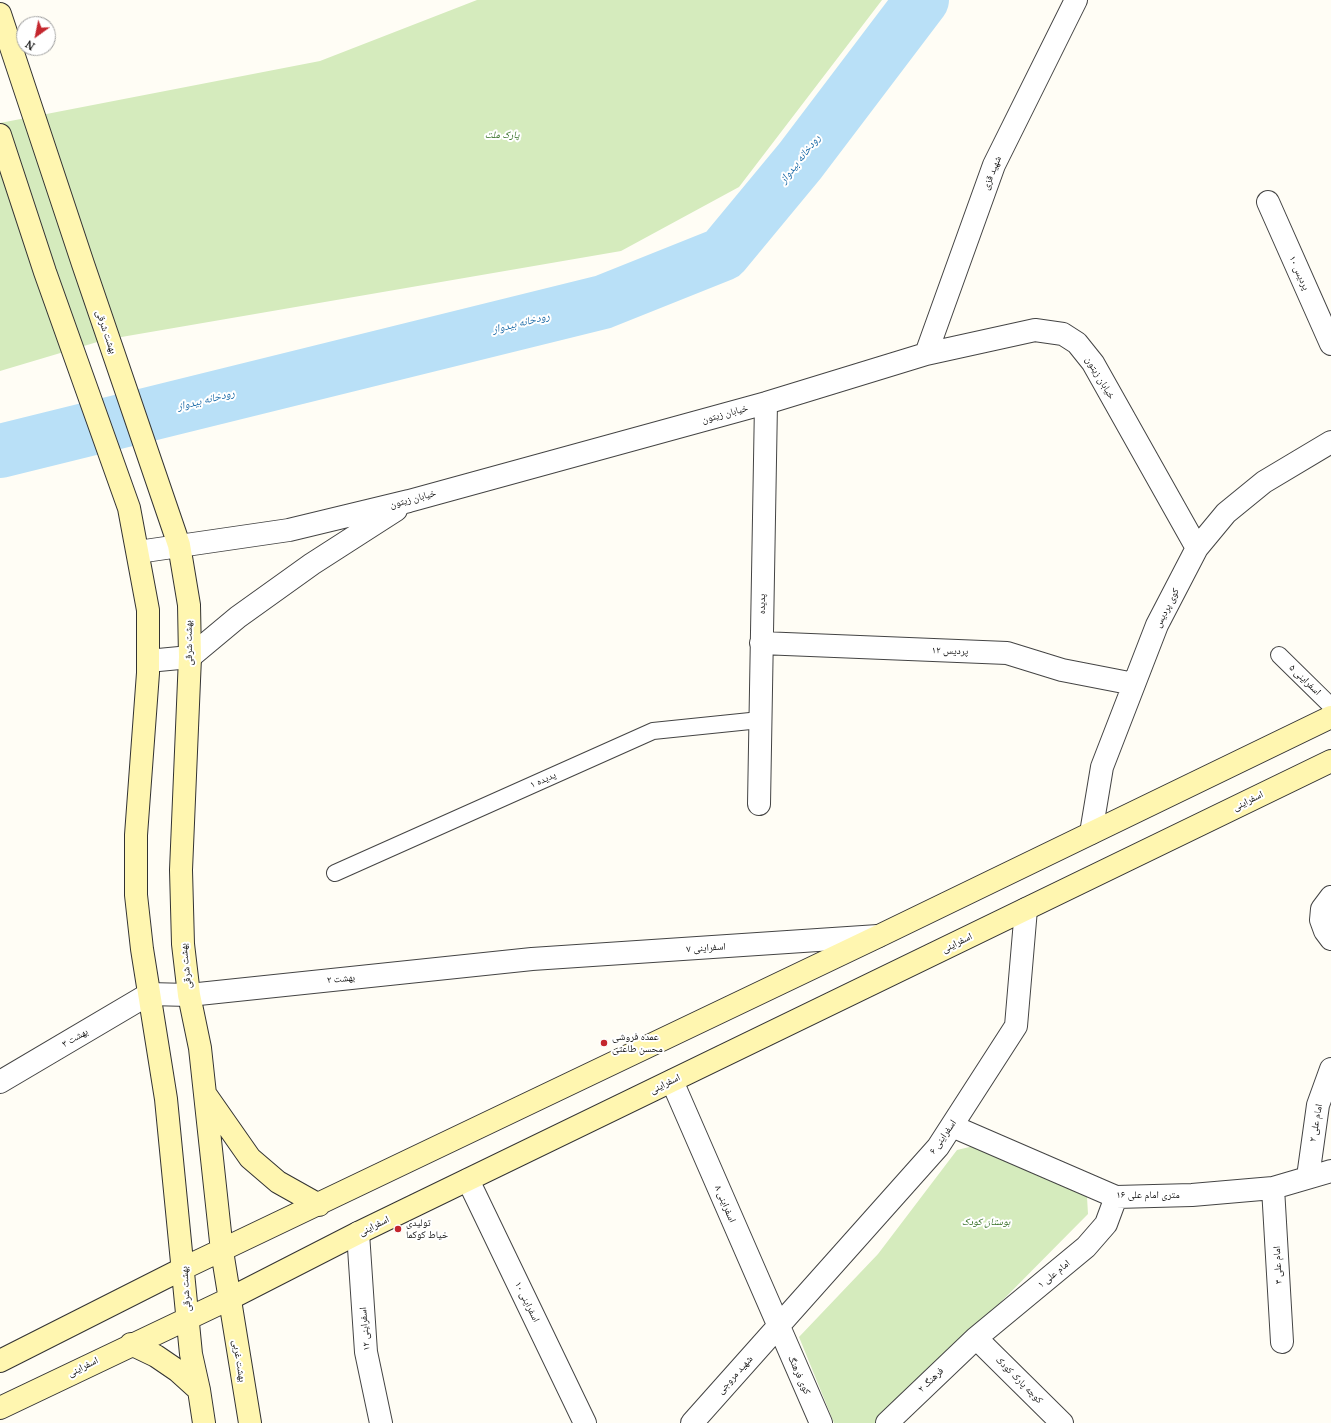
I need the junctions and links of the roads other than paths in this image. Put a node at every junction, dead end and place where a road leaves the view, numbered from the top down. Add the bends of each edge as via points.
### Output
1 (1076, 0) edge
2 (0, 14) edge
3 (0, 135) edge
4 (1268, 202) dead end
5 (1331, 344) edge
6 (926, 354) junction
7 (766, 403) junction
8 (1331, 442) edge
9 (410, 501) junction
10 (180, 545) junction
11 (1198, 548) junction
12 (138, 552) junction
13 (762, 643) junction
14 (1278, 655) dead end
15 (190, 657) junction
16 (148, 661) junction
17 (1134, 684) junction
18 (1331, 706) edge
19 (1331, 717) edge
20 (760, 720) junction
21 (1331, 761) edge
22 (760, 804) dead end
23 (1091, 834) junction
24 (335, 873) dead end
25 (1331, 897) edge
26 (1026, 909) junction
27 (879, 936) junction
28 (1331, 939) edge
29 (532, 959) joint
30 (149, 994) junction
31 (189, 995) junction
32 (1331, 1069) edge
33 (672, 1081) junction
34 (0, 1082) edge
35 (205, 1093) junction
36 (952, 1126) junction
37 (1331, 1171) edge
38 (1308, 1177) junction
39 (468, 1180) junction
40 (1274, 1188) junction
41 (1116, 1197) junction
42 (318, 1205) junction
43 (358, 1233) junction
44 (222, 1251) junction
45 (184, 1268) junction
46 (229, 1299) junction
47 (188, 1318) junction
48 (778, 1326) junction
49 (976, 1338) junction
50 (1282, 1342) dead end
51 (131, 1344) junction
52 (0, 1361) edge
53 (199, 1390) junction
54 (0, 1408) edge
55 (204, 1423) edge
56 (250, 1423) edge
57 (382, 1423) edge
58 (585, 1423) edge
59 (692, 1423) edge
60 (820, 1423) edge
61 (887, 1423) edge
62 (1062, 1423) edge

1 - 6 street, شهید قزی via 994,165
2 - 10 street, بهشت شرقی
3 - 12 street, بهشت شرقی via 128,508
4 - 5 street, پردیس ۱۰
6 - 7 street, خیابان زیتون
6 - 11 street, خیابان زیتون via 1035,330 1063,334 1077,344 1093,363
7 - 9 street, خیابان زیتون
7 - 13 street, پدیده
8 - 11 street, کوی پردیس via 1264,482 1226,513
9 - 10 street, خیابان زیتون via 289,530
9 - 15 street via 312,564 238,617
10 - 12 street, خیابان زیتون
10 - 15 street, بهشت شرقی via 189,605
11 - 17 street, کوی پردیس via 1157,625
12 - 16 street, بهشت شرقی via 148,610
13 - 17 street, پردیس ۱۲ via 1007,653 1062,670
13 - 20 street, پدیده
14 - 18 lane, اسفراینی ۵
15 - 16 street
15 - 31 street, بهشت شرقی via 181,870 183,944
16 - 30 street, بهشت شرقی via 136,835 136,896
17 - 23 street, کوی پردیس via 1102,767
19 - 23 street
20 - 22 street, پدیده
20 - 24 lane, پدیده ۱ via 652,730
21 - 26 street, اسفراینی
23 - 27 street
25 - 28 street via 1322,909 1321,920
26 - 33 street, اسفراینی
26 - 36 street, اسفراینی ۶ via 1016,1026
27 - 29 street, اسفراینی ۷
27 - 42 street
29 - 31 street, بهشت ۲
30 - 31 street, بهشت ۲
30 - 34 street, بهشت ۳
30 - 45 street, بهشت شرقی via 166,1099
31 - 35 street, بهشت شرقی via 200,1048
32 - 38 street, امام علی ۲ via 1318,1105
33 - 39 street, اسفراینی
33 - 48 street, اسفراینی ۸
35 - 42 street via 250,1158 278,1182
35 - 44 street, بهشت شرقی
36 - 41 street, ۱۶ متری امام علی
36 - 48 street, اسفراینی ۶ via 938,1147
37 - 38 street, ۱۶ متری امام علی
38 - 40 street, ۱۶ متری امام علی
39 - 43 street, اسفراینی
39 - 58 street, اسفراینی ۱۰
40 - 41 street, ۱۶ متری امام علی via 1192,1195
40 - 50 street, امام علی ۳
41 - 49 street, امام علی ۱ via 1106,1224 1086,1247
42 - 44 street
43 - 46 street, اسفراینی
43 - 57 street, اسفراینی ۱۲ via 366,1352
44 - 45 street
44 - 46 street, بهشت شرقی
45 - 47 street, بهشت شرقی
45 - 52 street
46 - 47 street, اسفراینی
46 - 56 street, بهشت غربی
47 - 51 street, اسفراینی
47 - 53 street via 191,1354
48 - 59 street, شهید مروجی
48 - 60 street, کوی فرهنگ
49 - 61 street, فرهنگ ۲
49 - 62 street, کوچه پارک کودک
51 - 53 street via 156,1356
51 - 54 street, اسفراینی
53 - 55 street

